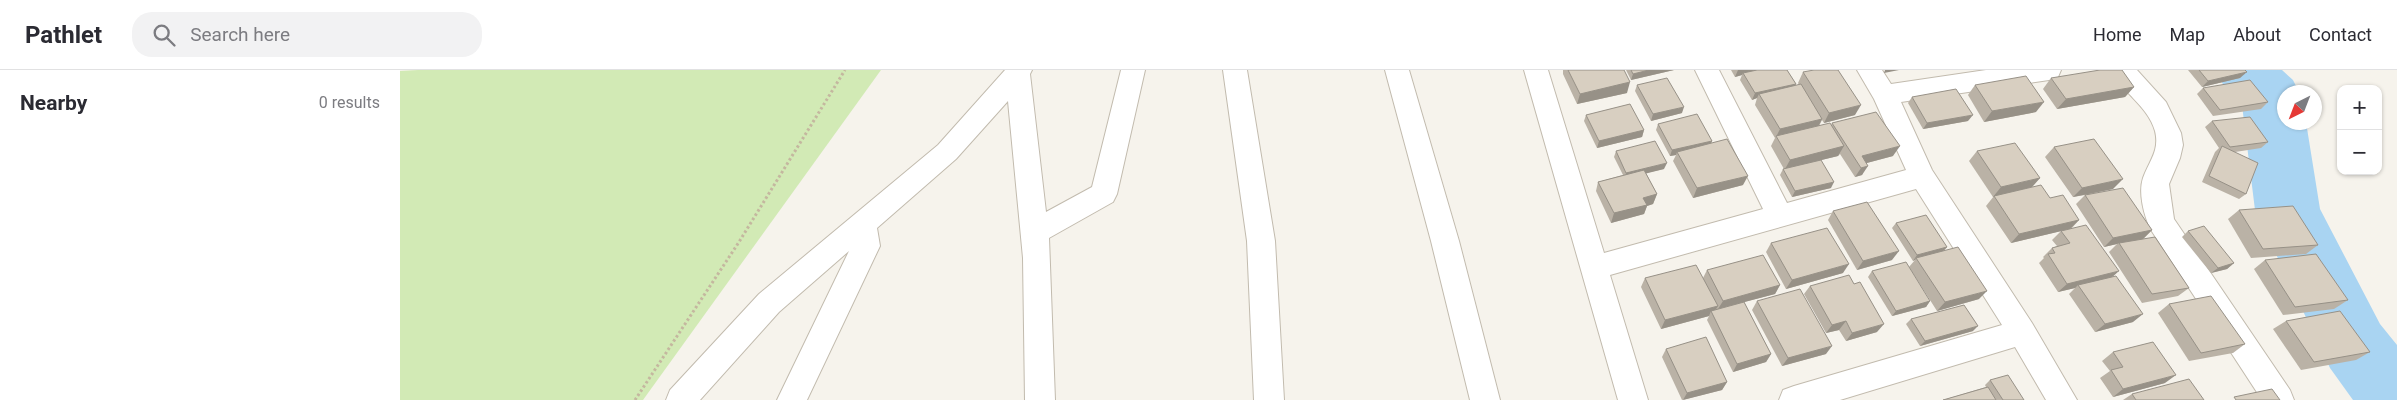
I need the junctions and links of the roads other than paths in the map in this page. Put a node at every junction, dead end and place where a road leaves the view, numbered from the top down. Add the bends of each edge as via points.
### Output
1 (1133, 70) edge
2 (1235, 70) edge
3 (1397, 70) edge
4 (1536, 70) edge
5 (1707, 70) edge
6 (1869, 70) edge
7 (2049, 70) edge
8 (2122, 70) edge
9 (1019, 72) edge
10 (1885, 95) junction
11 (1922, 176) junction
12 (1780, 216) junction
13 (863, 224) junction
14 (1034, 232) junction
15 (1594, 268) junction
16 (2022, 332) junction
17 (682, 400) edge
18 (792, 400) edge
19 (1040, 400) edge
20 (1269, 400) edge
21 (1485, 400) edge
22 (1633, 400) edge
23 (1794, 400) edge
24 (2062, 400) edge
25 (2279, 400) edge

1 - 14 street via 1104,194
2 - 20 street via 1261,241
3 - 21 street
4 - 15 street
5 - 12 street
6 - 10 street
7 - 10 street
8 - 25 street via 2160,111 2169,133 2168,157 2156,178 2161,222
9 - 13 street via 947,152
9 - 14 street
10 - 11 street
11 - 12 street
11 - 16 street
12 - 15 street
13 - 17 street via 770,303
13 - 18 street via 866,246
14 - 19 street
15 - 22 street
16 - 23 street
16 - 24 street

